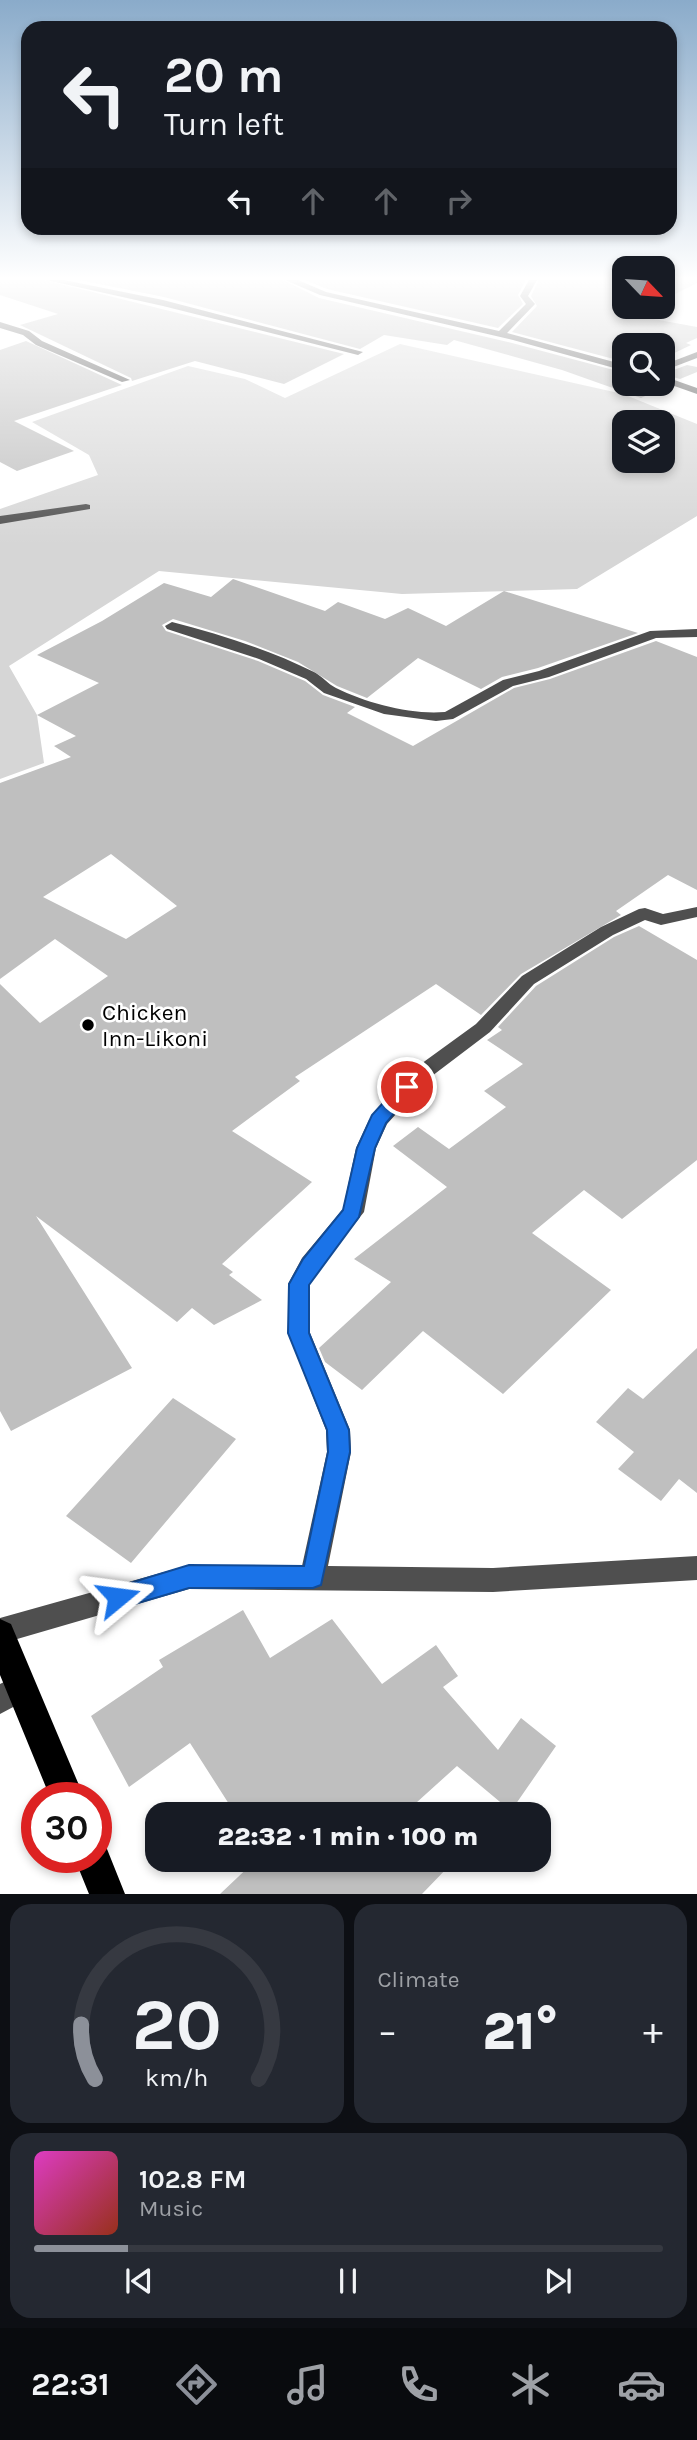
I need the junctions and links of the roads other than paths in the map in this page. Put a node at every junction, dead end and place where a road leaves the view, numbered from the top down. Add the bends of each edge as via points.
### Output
1 (98, 368) edge
2 (125, 380) dead end
3 (675, 383) edge
4 (697, 391) edge
5 (86, 507) dead end
6 (0, 520) edge
7 (172, 626) dead end
8 (697, 633) edge
9 (697, 912) edge
10 (697, 1568) edge
11 (313, 1577) junction
12 (0, 1633) edge
13 (11, 1693) edge
14 (59, 1782) edge
15 (98, 1873) edge
16 (107, 1894) edge

1 - 2 street
3 - 4 street
5 - 6 street
7 - 8 street via 264,656 311,676 329,690 389,711 436,717 448,716 508,683 655,634
9 - 11 street via 661,920 645,913 528,980 483,1028 421,1074 379,1120 366,1148 352,1212 299,1284 299,1333 338,1430 339,1452
10 - 11 street via 493,1580
11 - 12 street via 189,1577
12 - 13 highway
13 - 14 highway
15 - 16 highway

